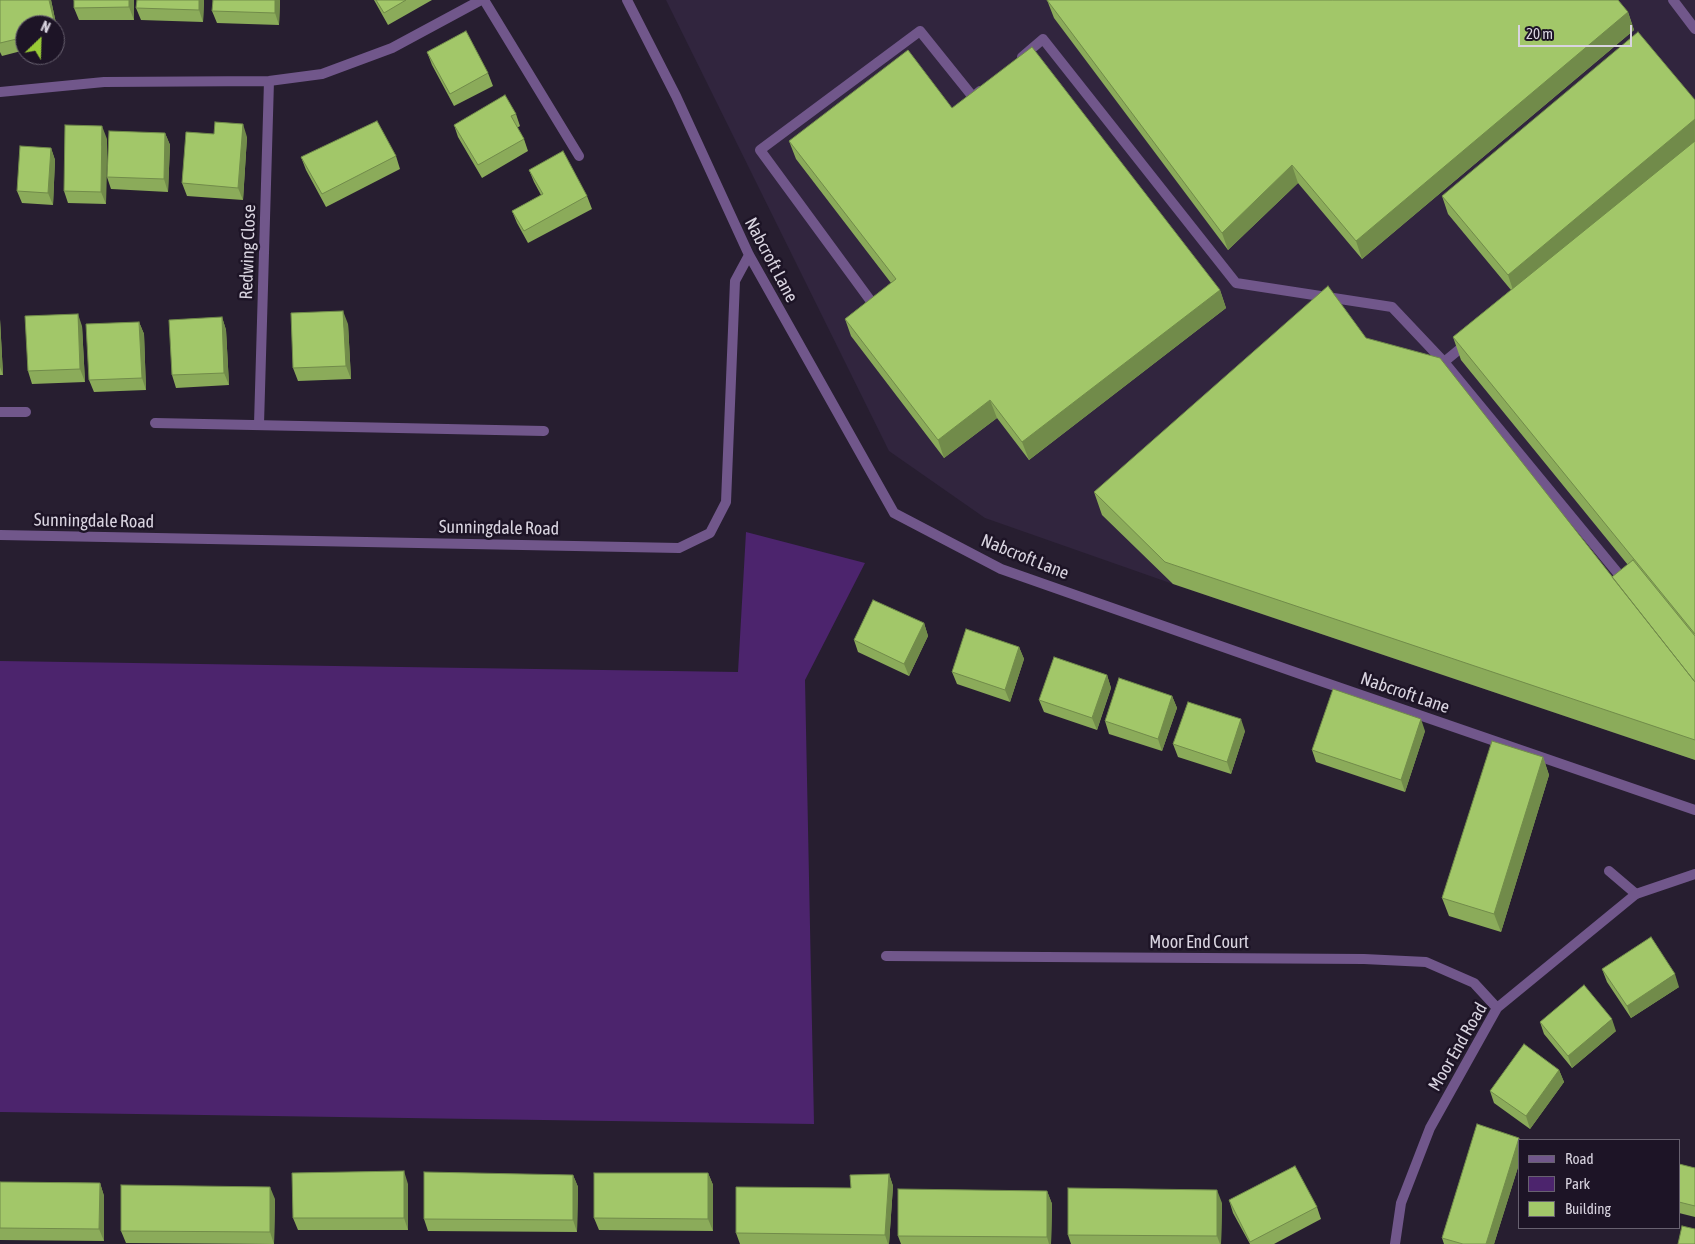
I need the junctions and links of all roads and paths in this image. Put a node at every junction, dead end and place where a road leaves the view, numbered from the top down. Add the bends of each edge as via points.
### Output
1 (482, 0) edge
2 (627, 0) edge
3 (1673, 0) edge
4 (1695, 29) edge
5 (1015, 62) edge
6 (269, 81) junction
7 (987, 85) edge
8 (0, 92) edge
9 (579, 156) dead end
10 (748, 256) junction
11 (870, 300) edge
12 (1474, 337) edge
13 (1444, 362) junction
14 (0, 412) edge
15 (26, 412) dead end
16 (155, 423) dead end
17 (259, 424) junction
18 (544, 431) dead end
19 (0, 536) edge
20 (1628, 586) edge
21 (1695, 810) edge
22 (1609, 871) dead end
23 (1695, 874) edge
24 (1636, 894) junction
25 (886, 956) dead end
26 (1497, 1008) junction
27 (1395, 1244) edge

1 - 6 street via 392,48 322,74
1 - 9 street
2 - 10 street, Nabcroft Lane via 676,96
3 - 4 street
5 - 13 street via 1043,39 1236,283 1392,308
6 - 8 street via 104,82
6 - 17 street, Redwing Close
7 - 11 street via 973,97 920,31 760,150
10 - 19 street, Sunningdale Road via 735,281 726,502 710,533 679,548
10 - 21 street, Nabcroft Lane via 894,513 1001,569
12 - 13 street
13 - 20 street
14 - 15 street
16 - 17 street
17 - 18 street
22 - 24 street
23 - 24 street, Moor End Road
24 - 26 street, Moor End Road
25 - 26 street, Moor End Court via 1426,962 1474,983
26 - 27 street, Moor End Road via 1430,1128 1401,1203

